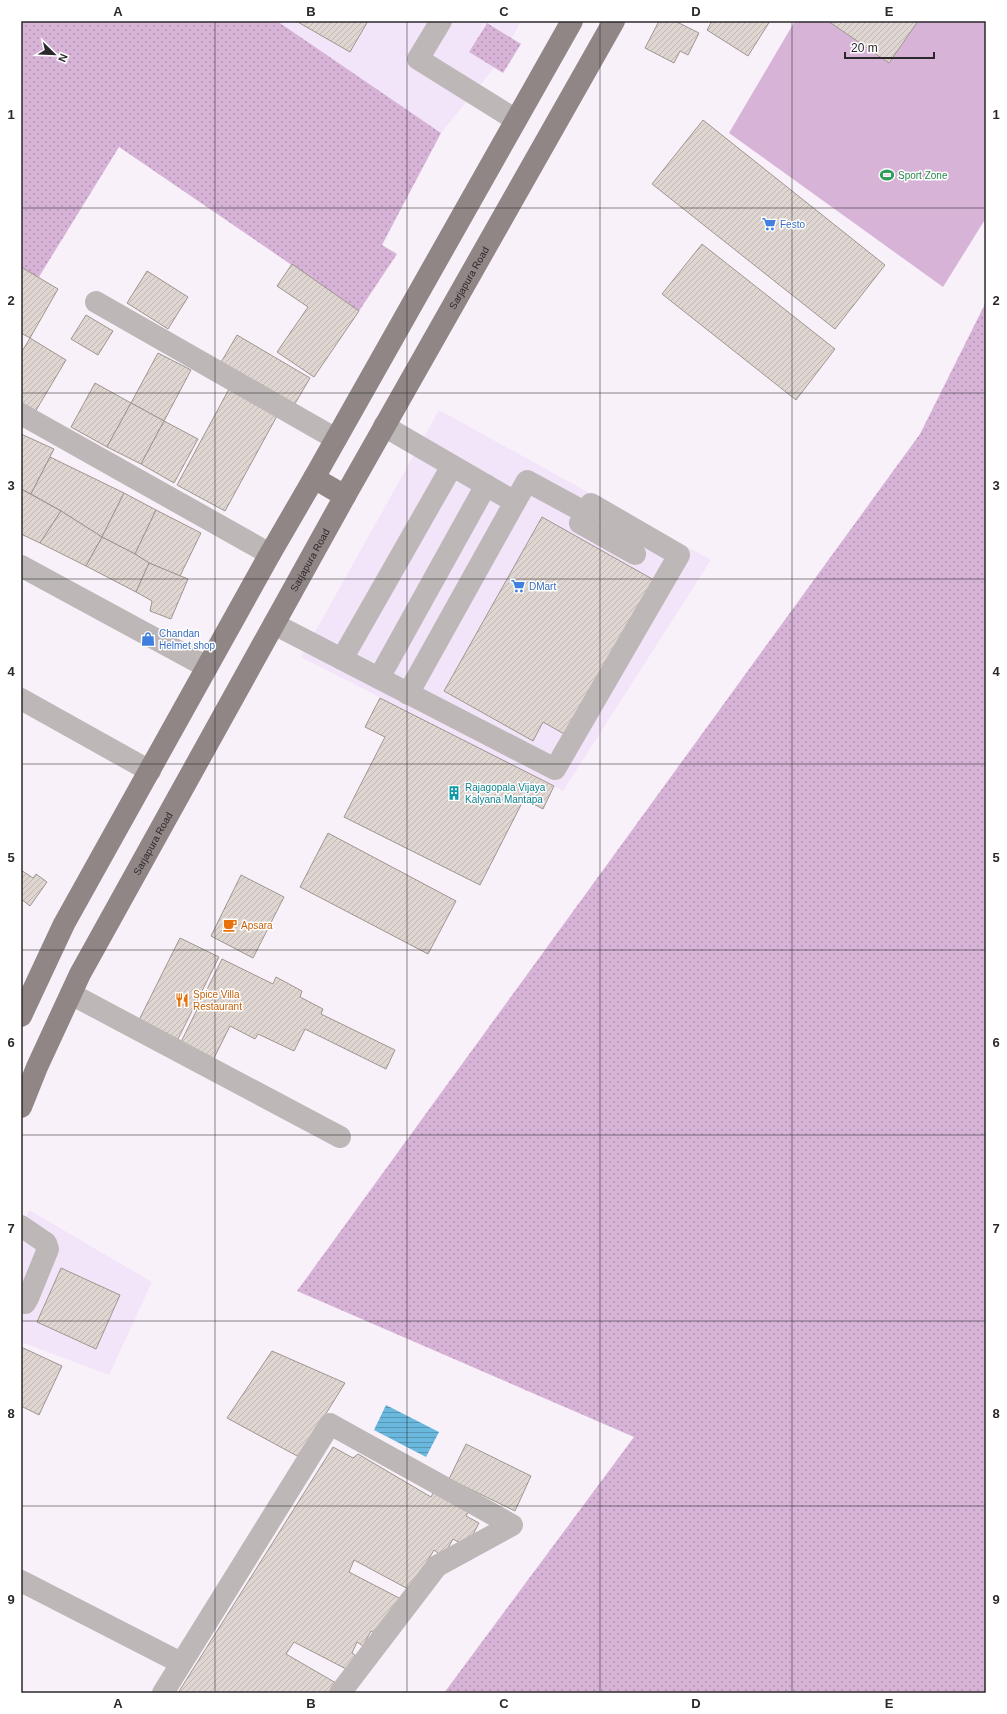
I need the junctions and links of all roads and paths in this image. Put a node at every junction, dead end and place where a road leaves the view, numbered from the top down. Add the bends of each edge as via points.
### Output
1 (441, 21) edge
2 (572, 21) edge
3 (614, 21) edge
4 (516, 120) junction
5 (96, 302) dead end
6 (21, 414) edge
7 (384, 426) junction
8 (336, 439) junction
9 (452, 466) junction
10 (314, 478) junction
11 (486, 485) junction
12 (345, 496) junction
13 (515, 502) junction
14 (586, 513) junction
15 (270, 554) junction
16 (635, 554) dead end
17 (21, 566) edge
18 (274, 624) junction
19 (342, 659) junction
20 (207, 667) junction
21 (379, 678) junction
22 (408, 694) junction
23 (21, 699) edge
24 (150, 771) junction
25 (71, 994) junction
26 (21, 1016) edge
27 (29, 1063) edge
28 (21, 1107) edge
29 (340, 1137) dead end
30 (21, 1226) edge
31 (21, 1304) edge
32 (21, 1581) edge
33 (181, 1663) junction
34 (163, 1693) edge
35 (340, 1693) edge

1 - 4 street via 418,59
2 - 4 main road
3 - 7 main road, Sarjapura Road
4 - 8 main road
5 - 8 street
6 - 15 street
7 - 9 street
7 - 12 main road, Sarjapura Road
8 - 10 main road
9 - 11 street
9 - 19 street
10 - 12 main road
10 - 15 main road
11 - 13 street
11 - 21 street
12 - 18 main road, Sarjapura Road
13 - 14 street via 528,481
13 - 22 street
14 - 16 street via 580,523
14 - 22 street via 591,504 679,556 555,769
15 - 20 main road
17 - 20 street
18 - 19 street
18 - 25 main road, Sarjapura Road
19 - 21 street
20 - 24 main road
21 - 22 street
23 - 24 street
24 - 26 main road via 64,924
25 - 27 main road, Sarjapura Road
25 - 29 street
27 - 28 main road, Sarjapura Road
30 - 31 street via 46,1243 48,1249 28,1298
32 - 33 street
33 - 34 street
33 - 35 street via 330,1424 512,1526 437,1566

